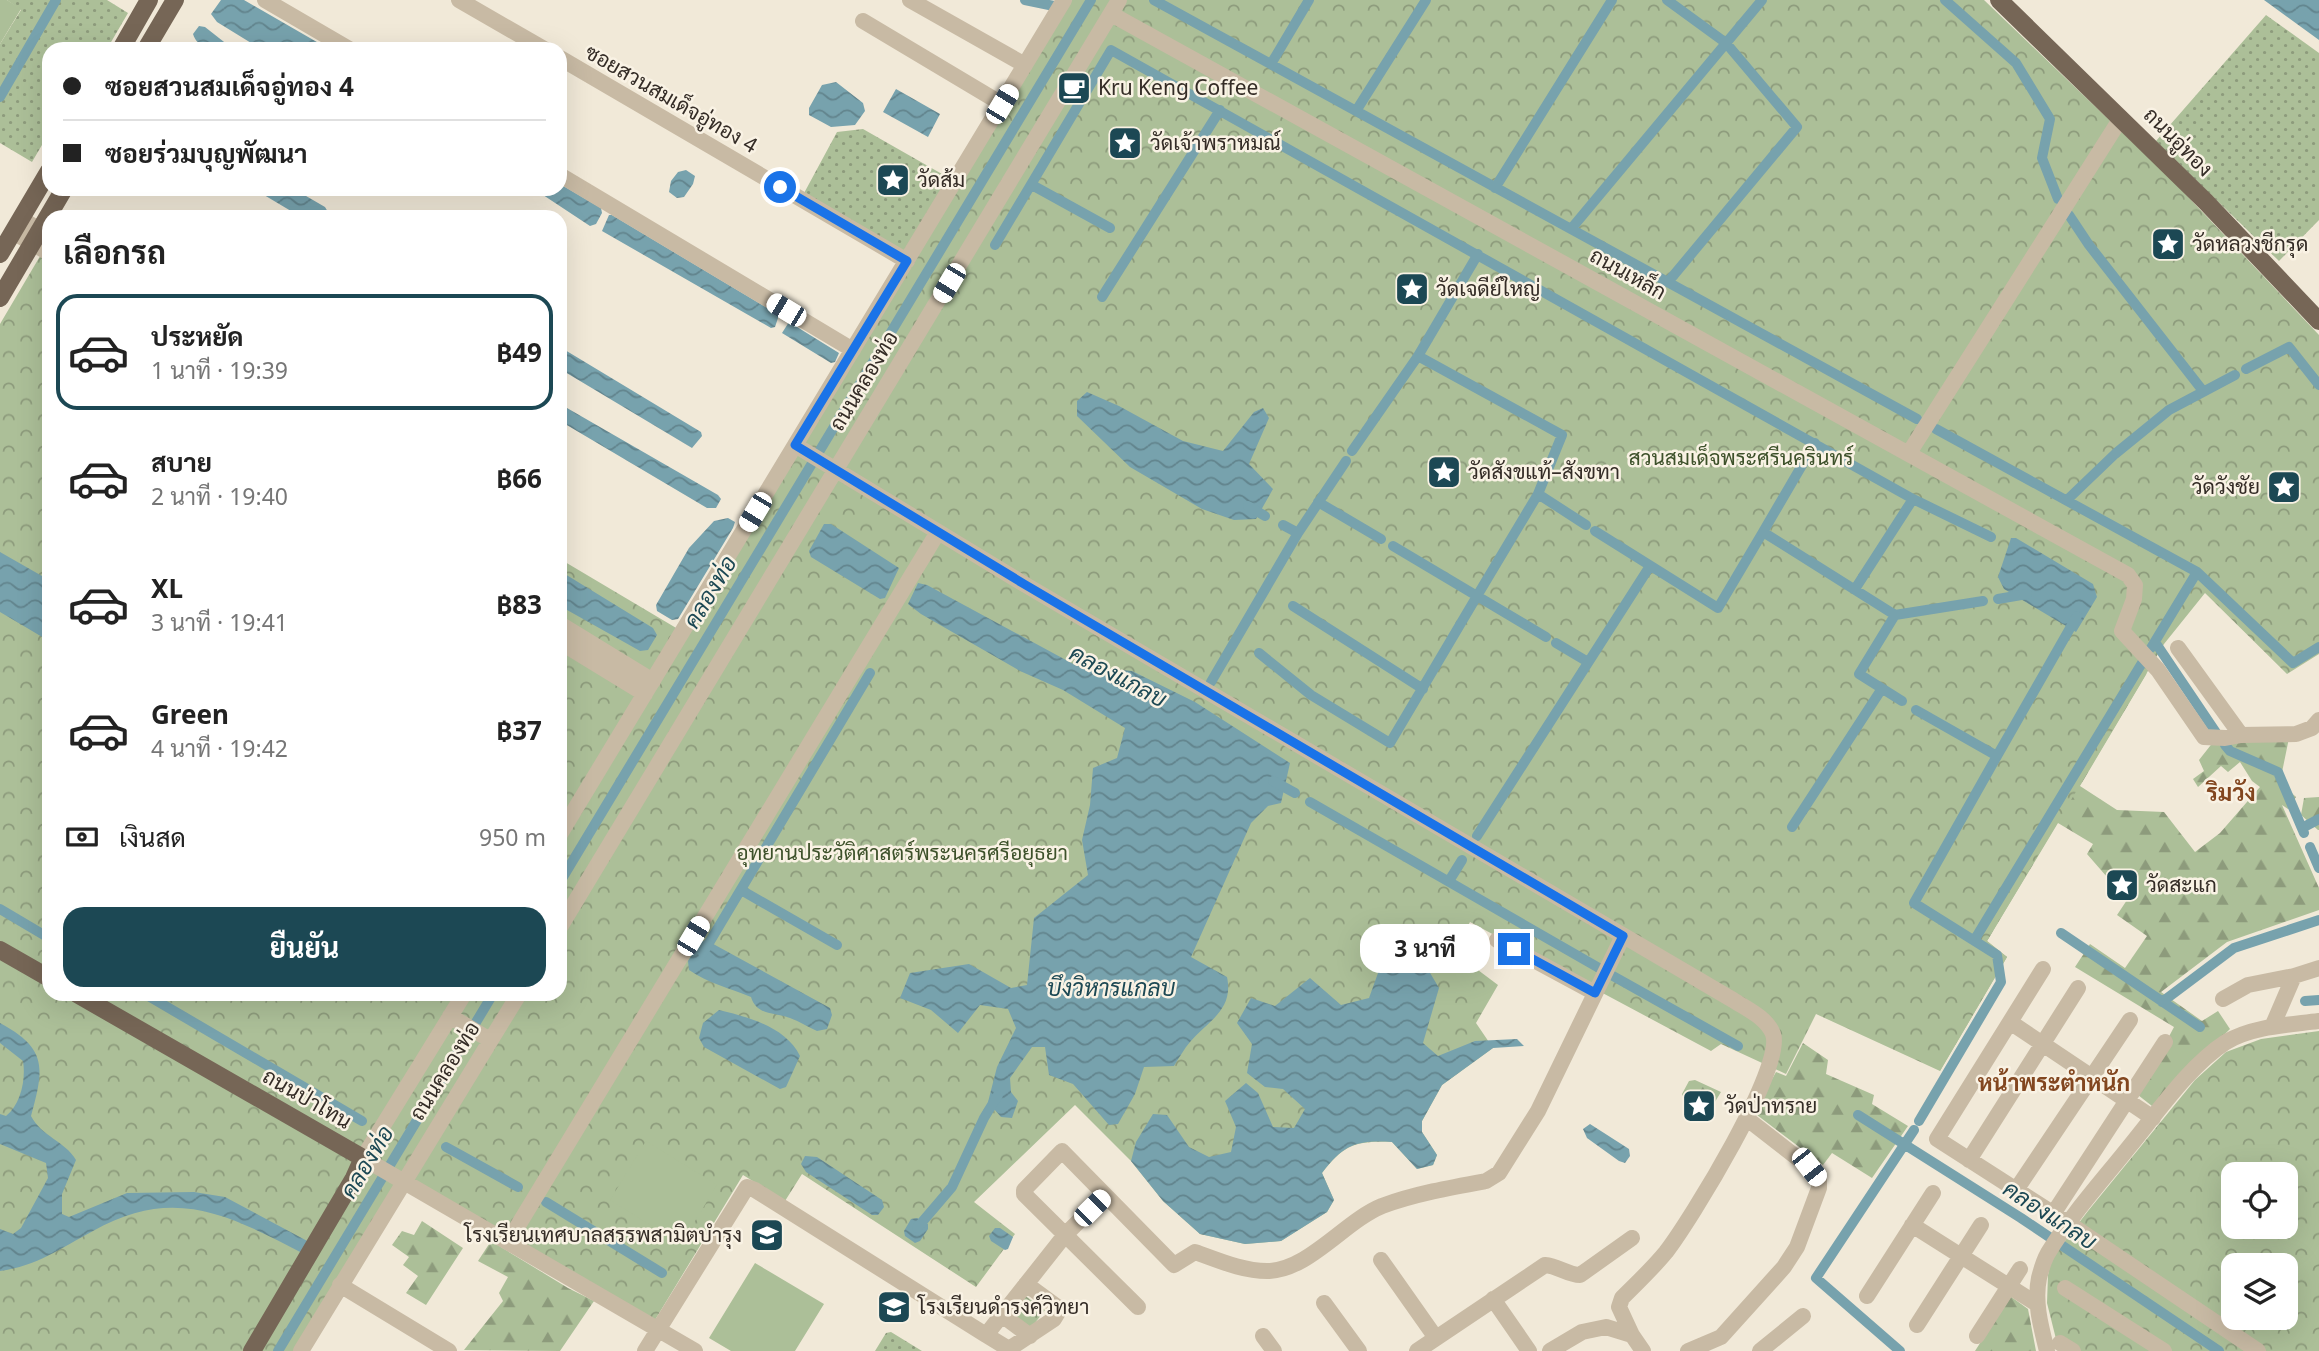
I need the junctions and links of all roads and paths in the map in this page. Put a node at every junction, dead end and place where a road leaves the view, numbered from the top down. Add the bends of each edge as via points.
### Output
1 (149, 0) edge
2 (175, 0) edge
3 (265, 0) edge
4 (458, 0) edge
5 (910, 0) edge
6 (1064, 0) edge
7 (1999, 0) edge
8 (1115, 7) edge
9 (863, 21) dead end
10 (136, 23) junction
11 (151, 41) edge
12 (125, 42) edge
13 (337, 42) edge
14 (532, 42) edge
15 (567, 62) edge
16 (1025, 65) junction
17 (1002, 104) junction
18 (2121, 118) junction
19 (567, 179) edge
20 (42, 183) edge
21 (17, 226) junction
22 (40, 236) edge
23 (0, 254) edge
24 (907, 261) junction
25 (0, 298) edge
26 (2319, 321) edge
27 (853, 350) junction
28 (801, 448) junction
29 (1909, 453) junction
30 (832, 468) junction
31 (938, 532) junction
32 (567, 629) edge
33 (567, 646) edge
34 (2178, 648) dead end
35 (649, 687) junction
36 (2319, 720) edge
37 (2241, 734) junction
38 (567, 822) edge
39 (567, 915) edge
40 (1623, 936) junction
41 (1497, 940) dead end
42 (0, 950) edge
43 (2319, 968) edge
44 (2043, 969) dead end
45 (42, 974) edge
46 (2294, 976) junction
47 (2078, 988) dead end
48 (1595, 993) junction
49 (2223, 999) dead end
50 (89, 1001) edge
51 (461, 1001) edge
52 (514, 1001) edge
53 (453, 1018) junction
54 (2130, 1020) dead end
55 (2319, 1021) edge
56 (2010, 1022) junction
57 (2272, 1027) junction
58 (488, 1039) junction
59 (2165, 1042) dead end
60 (2043, 1044) junction
61 (2092, 1077) junction
62 (2127, 1101) junction
63 (1746, 1118) junction
64 (2153, 1118) junction
65 (368, 1160) junction
66 (1969, 1160) junction
67 (401, 1180) junction
68 (2016, 1190) junction
69 (1933, 1192) dead end
70 (1105, 1195) junction
71 (2053, 1214) junction
72 (1912, 1225) junction
73 (1981, 1225) dead end
74 (2066, 1226) junction
75 (1065, 1235) junction
76 (1632, 1238) dead end
77 (508, 1242) junction
78 (1962, 1256) junction
79 (1381, 1260) dead end
80 (2020, 1269) dead end
81 (1026, 1284) junction
82 (340, 1285) junction
83 (2009, 1286) junction
84 (2065, 1288) dead end
85 (1867, 1296) dead end
86 (1493, 1298) junction
87 (1324, 1303) dead end
88 (2037, 1304) junction
89 (1138, 1307) dead end
90 (1002, 1315) junction
91 (1804, 1316) dead end
92 (1917, 1325) dead end
93 (658, 1330) junction
94 (986, 1335) junction
95 (1632, 1335) junction
96 (1030, 1336) junction
97 (1263, 1336) dead end
98 (1977, 1336) dead end
99 (1436, 1338) junction
100 (2060, 1348) edge
101 (252, 1351) edge
102 (301, 1351) edge
103 (449, 1351) edge
104 (645, 1351) edge
105 (695, 1351) edge
106 (1274, 1351) edge
107 (1359, 1351) edge
108 (1416, 1351) edge
109 (1529, 1351) edge
110 (1550, 1351) edge
111 (1643, 1351) edge
112 (1688, 1351) edge
113 (1760, 1351) edge
114 (2164, 1351) edge
115 (2258, 1351) edge

1 - 10 main road
2 - 11 main road
3 - 13 street
4 - 14 street
5 - 16 street
6 - 16 street, ถนนคลองท่อ
7 - 18 main road, ถนนอู่ทอง
8 - 29 street, ถนนเหล็ก
8 - 30 street, ถนนคลองท่อ
9 - 17 street
10 - 11 main road
10 - 12 main road
15 - 24 street, ซอยสวนสมเด็จอู่ทอง 4
16 - 17 street, ถนนคลองท่อ
17 - 24 street, ถนนคลองท่อ
18 - 26 main road, ถนนอู่ทอง
18 - 29 street
19 - 27 street
20 - 21 main road
21 - 22 street
21 - 23 main road
22 - 25 main road
24 - 27 street, ถนนคลองท่อ
27 - 28 street, ถนนคลองท่อ
28 - 30 street
28 - 35 street, ถนนคลองท่อ
29 - 37 street, ถนนเหล็ก via 2123,572 2135,585 2122,631 2158,670 2204,737
30 - 31 street
30 - 39 street, ถนนคลองท่อ
31 - 40 street
31 - 77 street
32 - 35 street
33 - 35 street
34 - 37 street
35 - 38 street, ถนนคลองท่อ
36 - 37 street via 2296,734
40 - 48 street
40 - 63 street via 1767,1024 1776,1049
41 - 48 street
42 - 45 main road
43 - 46 street
44 - 56 street
46 - 49 street via 2248,985
46 - 57 street
47 - 60 street
48 - 70 street via 1538,1111 1499,1173 1486,1181 1383,1206 1287,1266 1253,1270 1195,1252 1174,1265
50 - 65 main road, ถนนป่าโทน
51 - 53 street, ถนนคลองท่อ
52 - 58 street, ถนนคลองท่อ
53 - 58 street
53 - 65 street, ถนนคลองท่อ
54 - 61 street
55 - 57 street
56 - 60 street
56 - 66 street via 1937,1139
57 - 64 street via 2248,1033 2204,1059
58 - 67 street, ถนนคลองท่อ
59 - 62 street
60 - 61 street
60 - 66 street
61 - 62 street
61 - 68 street
62 - 64 street
62 - 71 street
63 - 95 street via 1682,1231 1622,1298 1619,1307
63 - 112 street via 1809,1167 1819,1179 1819,1188 1797,1247 1784,1267 1721,1336
64 - 74 street
65 - 67 street, ถนนป่าโทน
65 - 101 main road, ถนนคลองท่อ
66 - 68 street
67 - 77 street, ถนนป่าโทน
67 - 82 street, ถนนคลองท่อ
68 - 71 street
69 - 72 street
70 - 75 street
70 - 75 street via 1062,1151 1023,1192
71 - 74 street
72 - 78 street
72 - 85 street
73 - 78 street
74 - 88 street via 2046,1256
74 - 115 street
75 - 81 street
75 - 89 street
76 - 86 street via 1580,1275 1545,1265
77 - 93 street, ถนนป่าโทน
78 - 83 street
78 - 92 street
79 - 99 street
80 - 83 street
81 - 90 street
81 - 96 street via 1060,1309
82 - 102 street, ถนนคลองท่อ
82 - 103 street
83 - 88 street
83 - 98 street
84 - 114 street
86 - 99 street
86 - 109 street
87 - 107 street
88 - 100 street
90 - 94 street
90 - 96 street
91 - 113 street
93 - 94 street via 747,1187
93 - 104 street
93 - 105 street, ถนนป่าโทน
94 - 96 street via 1009,1349
95 - 110 street via 1606,1326 1581,1332
95 - 111 street
97 - 106 street
99 - 108 street

